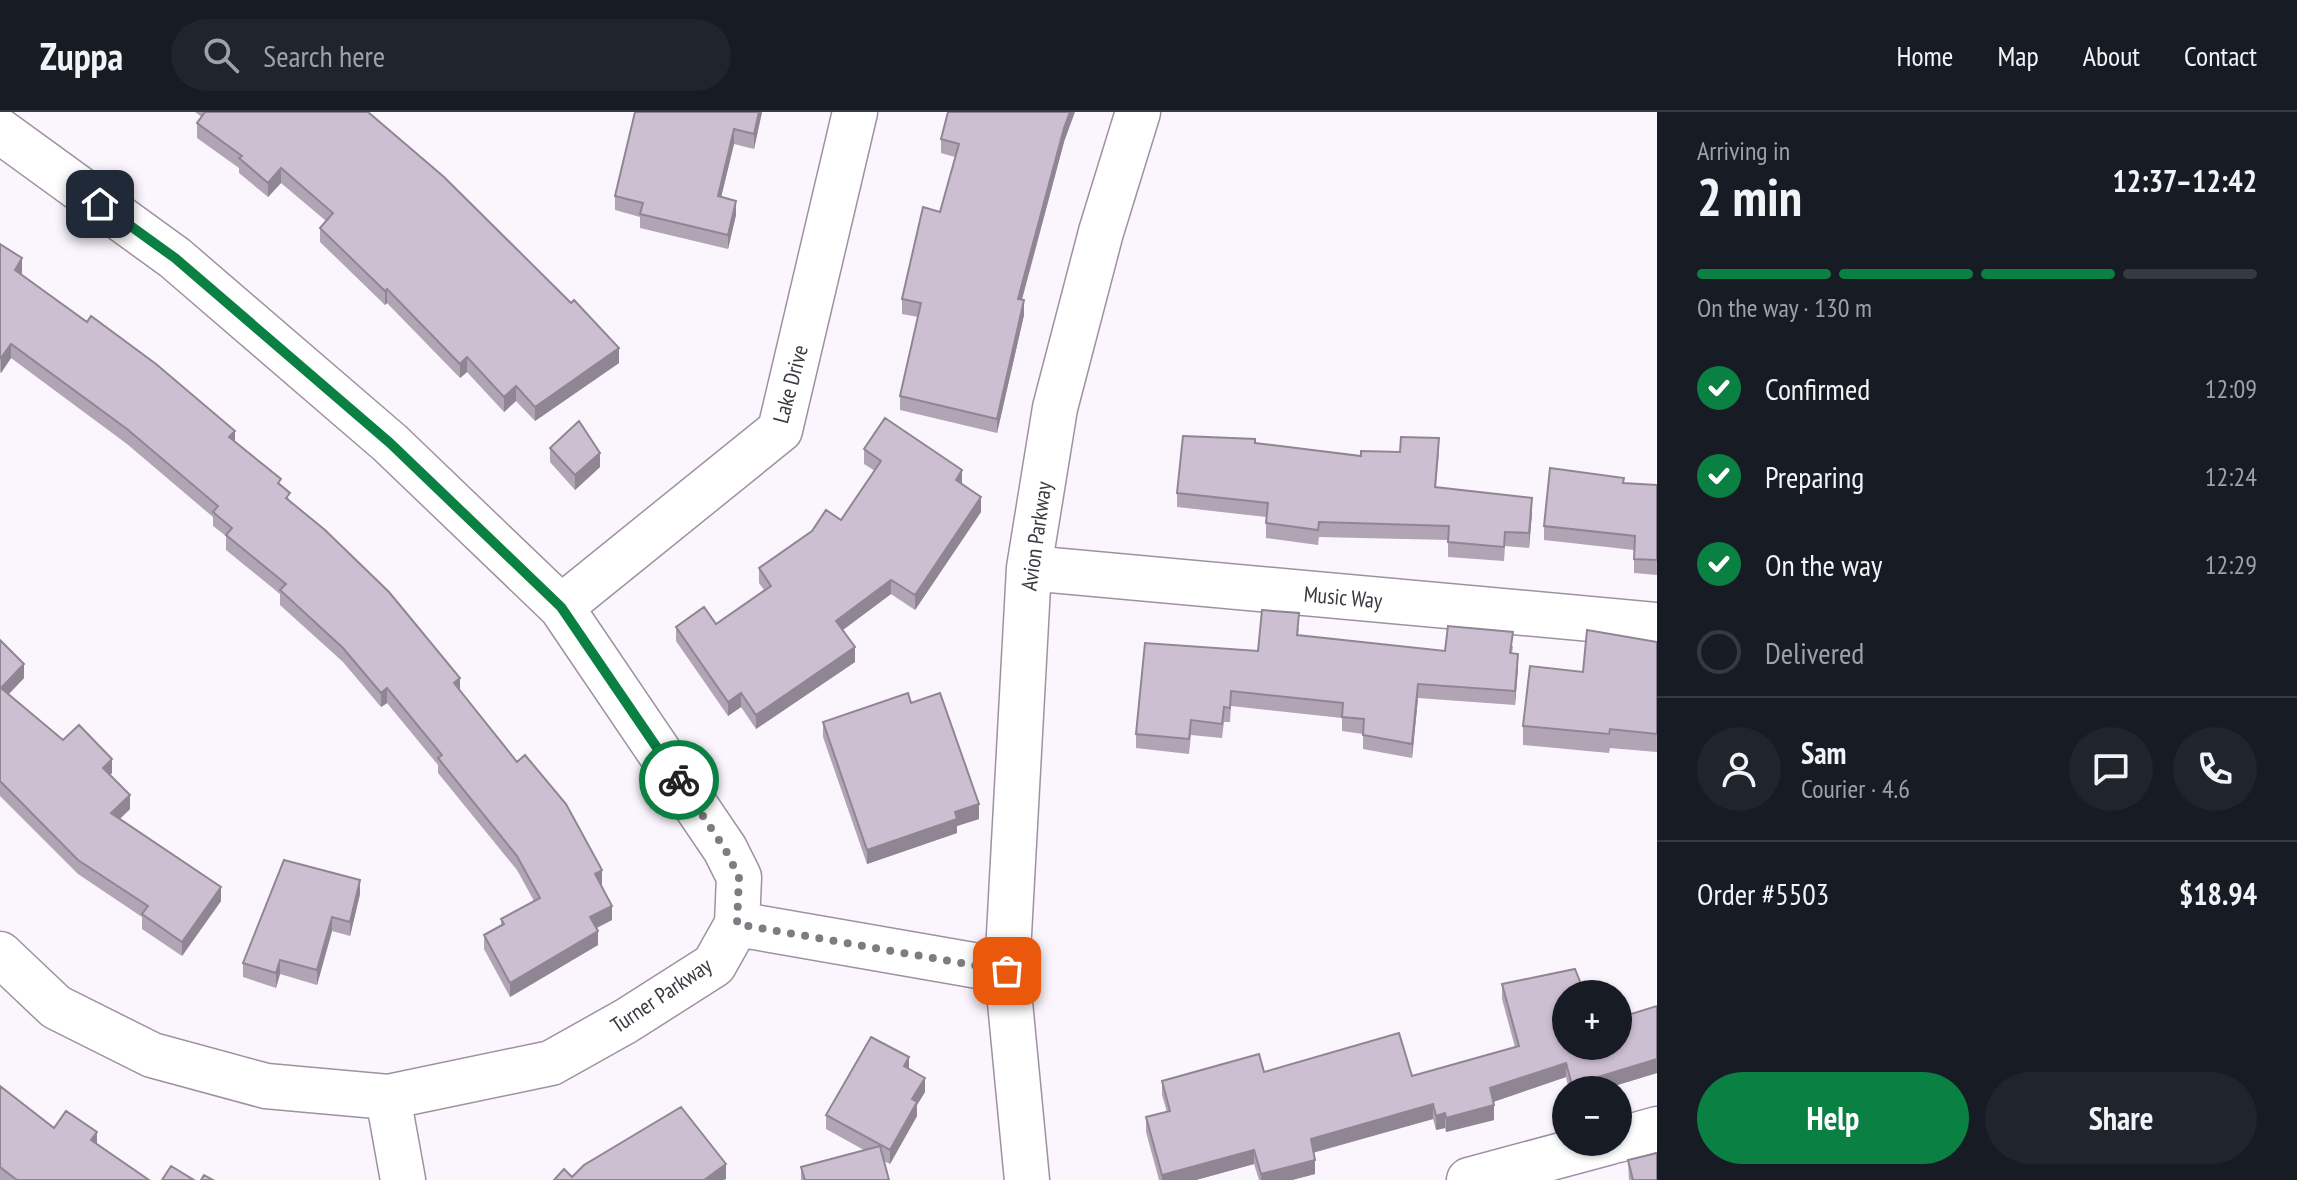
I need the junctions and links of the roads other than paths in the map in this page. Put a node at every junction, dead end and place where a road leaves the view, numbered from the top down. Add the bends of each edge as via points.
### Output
1 (855, 112) edge
2 (1138, 112) edge
3 (0, 131) edge
4 (1029, 568) junction
5 (561, 607) junction
6 (1657, 625) edge
7 (737, 924) junction
8 (0, 954) edge
9 (1007, 971) junction
10 (388, 1097) junction
11 (1657, 1129) edge
12 (1632, 1136) edge
13 (1558, 1156) edge
14 (403, 1180) edge
15 (1027, 1180) edge
16 (1469, 1180) edge

1 - 5 street, Lake Drive via 780,430
2 - 4 street, Avion Parkway via 1055,408
3 - 5 street via 175,258 390,443
4 - 6 street, Music Way
4 - 9 street, Avion Parkway
5 - 7 street via 725,849 739,877
7 - 9 street
7 - 10 street, Turner Parkway via 714,965 551,1063
8 - 10 street, Turner Parkway via 56,1007 152,1055 266,1086
9 - 15 street, Avion Parkway
10 - 14 street
11 - 12 street
13 - 16 street

